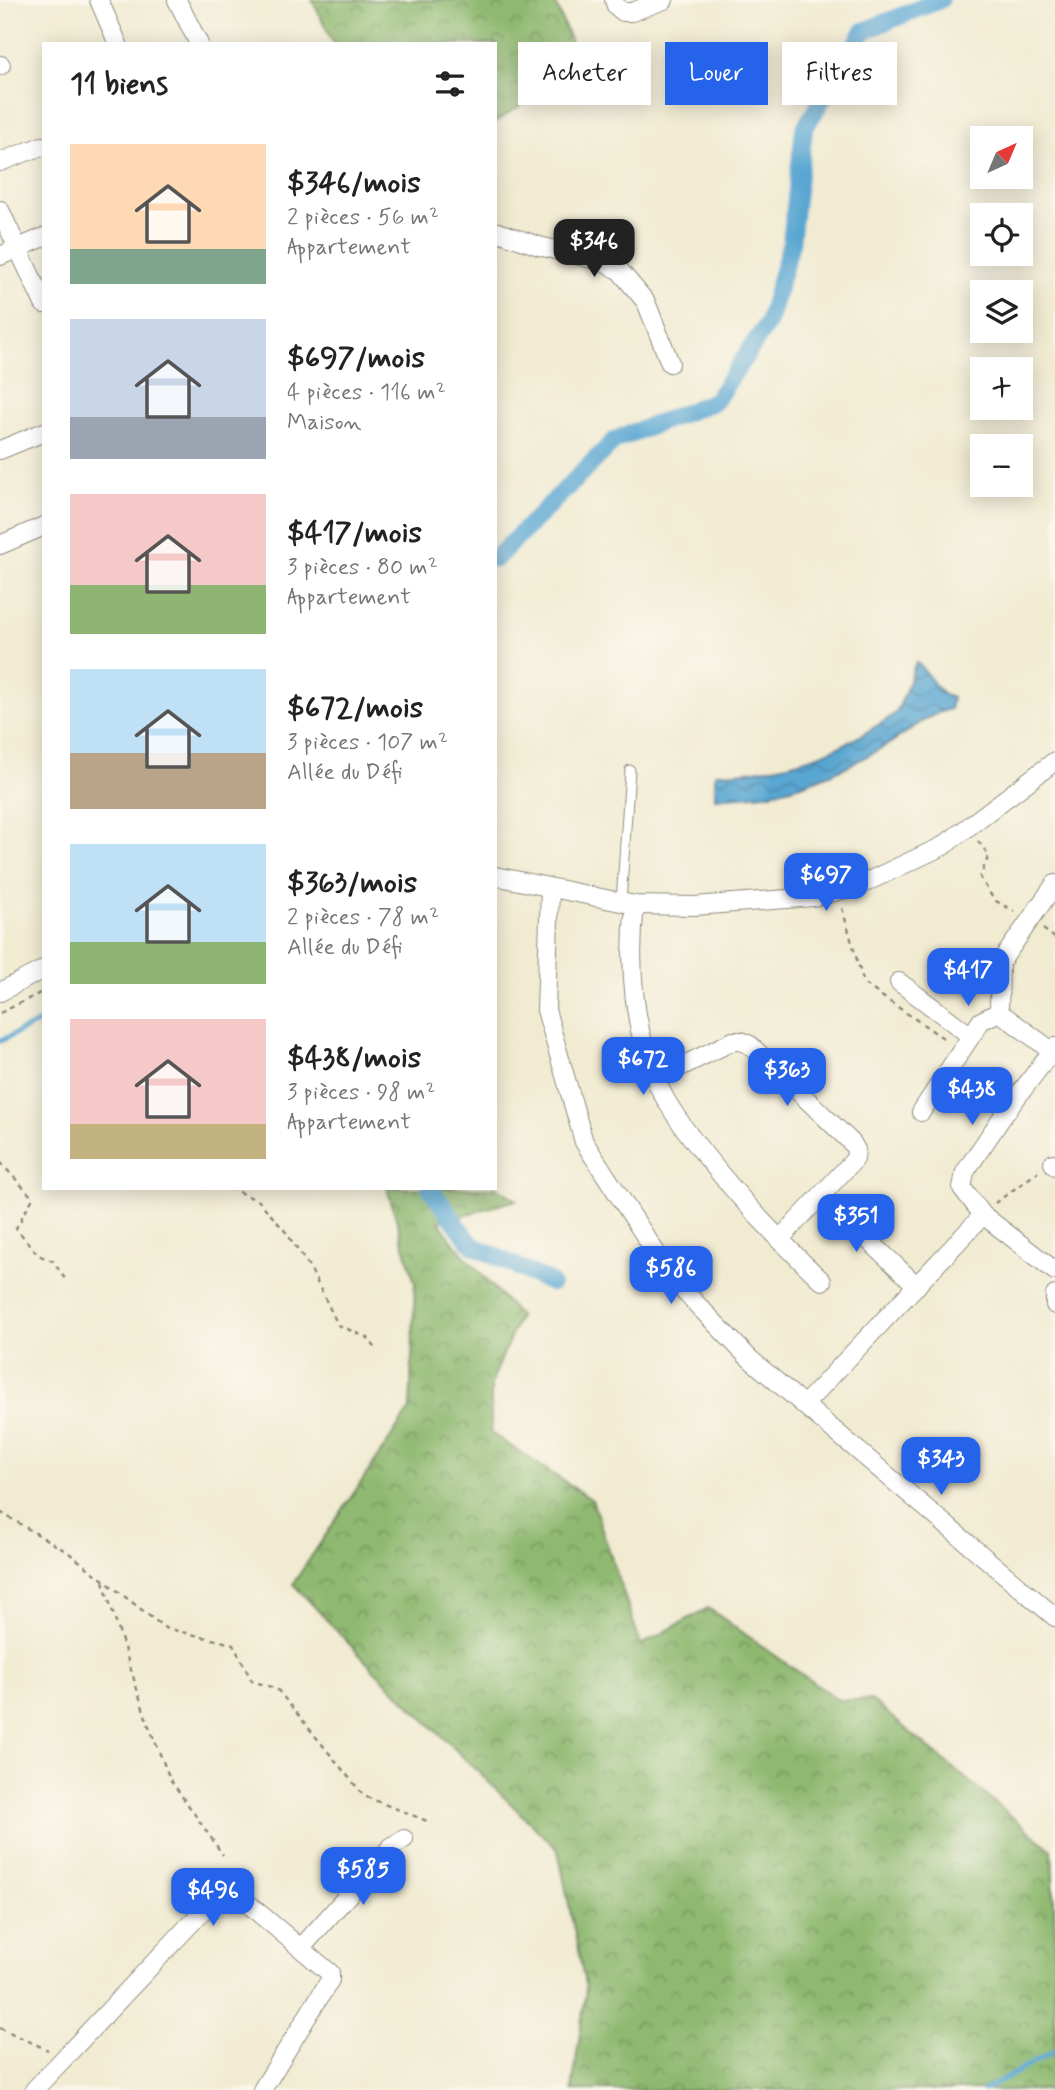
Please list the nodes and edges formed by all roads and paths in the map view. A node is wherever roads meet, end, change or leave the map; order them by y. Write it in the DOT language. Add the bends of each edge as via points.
graph roads {
  1 [pos="99,0"];
  2 [pos="177,0"];
  3 [pos="614,0"];
  4 [pos="664,0"];
  5 [pos="117,42"];
  6 [pos="198,42"];
  7 [pos="42,146"];
  8 [pos="0,162"];
  9 [pos="0,210"];
  10 [pos="497,232"];
  11 [pos="42,238"];
  12 [pos="19,248"];
  13 [pos="0,256"];
  14 [pos="42,300"];
  15 [pos="670,363"];
  16 [pos="42,433"];
  17 [pos="0,450"];
  18 [pos="42,527"];
  19 [pos="0,545"];
  20 [pos="1055,761"];
  21 [pos="630,770"];
  22 [pos="968,827"];
  23 [pos="497,876"];
  24 [pos="1055,884"];
  25 [pos="550,888"];
  26 [pos="628,903"];
  27 [pos="1031,919"];
  28 [pos="1055,938"];
  29 [pos="42,970"];
  30 [pos="898,982"];
  31 [pos="0,992"];
  32 [pos="42,992"];
  33 [pos="999,1012"];
  34 [pos="0,1013"];
  35 [pos="971,1036"];
  36 [pos="1053,1049"];
  37 [pos="656,1079"];
  38 [pos="921,1112"];
  39 [pos="0,1162"];
  40 [pos="1054,1165"];
  41 [pos="234,1190"];
  42 [pos="822,1196"];
  43 [pos="983,1215"];
  44 [pos="779,1240"];
  45 [pos="1055,1270"];
  46 [pos="65,1279"];
  47 [pos="822,1281"];
  48 [pos="917,1286"];
  49 [pos="1055,1295"];
  50 [pos="1055,1305"];
  51 [pos="377,1350"];
  52 [pos="804,1405"];
  53 [pos="0,1512"];
  54 [pos="103,1581"];
  55 [pos="1055,1617"];
  56 [pos="432,1823"];
  57 [pos="404,1839"];
  58 [pos="223,1855"];
  59 [pos="301,1948"];
  60 [pos="0,2028"];
  61 [pos="64,2057"];
  62 [pos="34,2090"];
  63 [pos="262,2090"];
  1 -- 5 [label="street"];
  2 -- 6 [label="street"];
  3 -- 4 [label="street" via="623,12"];
  7 -- 8 [label="street"];
  9 -- 12 [label="street"];
  10 -- 15 [label="street" via="605,262 620,271 646,302"];
  11 -- 12 [label="street"];
  12 -- 13 [label="street"];
  12 -- 14 [label="street"];
  16 -- 17 [label="street"];
  18 -- 19 [label="street"];
  20 -- 22 [label="street"];
  21 -- 26 [label="lane"];
  22 -- 26 [label="street" via="943,846 858,886 813,897 694,906"];
  22 -- 27 [label="path" via="989,855 980,877 994,900"];
  23 -- 25 [label="street"];
  24 -- 27 [label="street"];
  25 -- 26 [label="street"];
  25 -- 52 [label="street" via="546,1010 584,1142 675,1282 749,1358"];
  26 -- 37 [label="street" via="631,967 643,1044"];
  27 -- 28 [label="path"];
  27 -- 33 [label="street" via="1000,963"];
  29 -- 31 [label="street"];
  30 -- 35 [label="street"];
  32 -- 34 [label="path"];
  33 -- 35 [label="street" via="981,1021"];
  33 -- 36 [label="street"];
  35 -- 38 [label="street"];
  36 -- 43 [label="street" via="965,1172 962,1188"];
  37 -- 42 [label="street" via="733,1041 750,1045 856,1150 856,1159"];
  37 -- 44 [label="street" via="680,1123"];
  39 -- 46 [label="path" via="33,1198 16,1228 38,1255 54,1261"];
  40 -- 43 [label="path" via="1000,1198"];
  41 -- 51 [label="path" via="259,1201 285,1231 310,1268 338,1325 368,1338"];
  42 -- 44 [label="street"];
  42 -- 48 [label="street"];
  43 -- 45 [label="street"];
  43 -- 48 [label="street"];
  44 -- 47 [label="street"];
  48 -- 52 [label="street"];
  49 -- 50 [label="street"];
  52 -- 55 [label="street"];
  53 -- 54 [label="path" via="69,1553"];
  54 -- 56 [label="path" via="165,1628 233,1644 252,1681 277,1689 364,1796"];
  54 -- 58 [label="path" via="170,1779"];
  57 -- 59 [label="street" via="391,1847"];
  59 -- 61 [label="street" via="247,1903 230,1897 212,1901"];
  59 -- 63 [label="street" via="330,1973 330,1980"];
  60 -- 61 [label="path"];
  61 -- 62 [label="street"];
}
